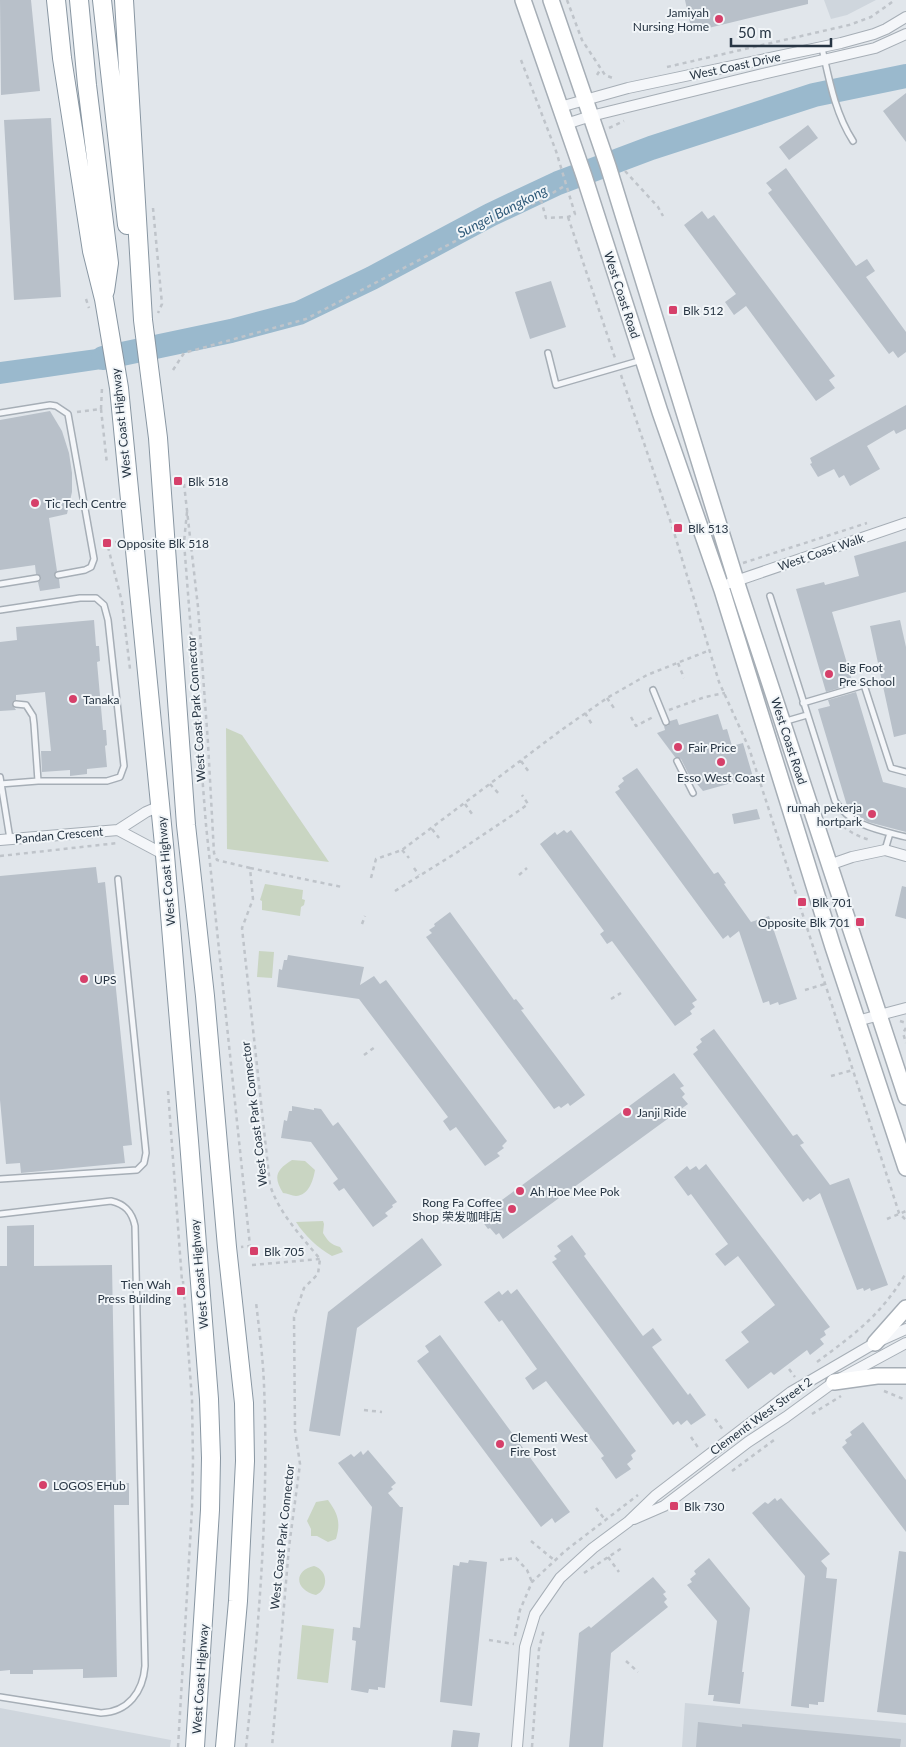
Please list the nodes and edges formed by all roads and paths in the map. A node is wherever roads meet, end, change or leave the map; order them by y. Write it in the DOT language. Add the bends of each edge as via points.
graph roads {
  1 [pos="56,0"];
  2 [pos="80,0"];
  3 [pos="102,0"];
  4 [pos="124,0"];
  5 [pos="523,0"];
  6 [pos="551,0"];
  7 [pos="567,0"];
  8 [pos="895,0"];
  9 [pos="906,17"];
  10 [pos="906,34"];
  11 [pos="854,38"];
  12 [pos="822,48"];
  13 [pos="858,51"];
  14 [pos="521,60"];
  15 [pos="826,64"];
  16 [pos="659,68"];
  17 [pos="600,70"];
  18 [pos="597,75"];
  19 [pos="623,77"];
  20 [pos="586,100"];
  21 [pos="560,107"];
  22 [pos="591,116"];
  23 [pos="566,124"];
  24 [pos="853,141"];
  25 [pos="624,170"];
  26 [pos="566,185"];
  27 [pos="541,200"];
  28 [pos="663,216"];
  29 [pos="568,217"];
  30 [pos="104,299"];
  31 [pos="143,314"];
  32 [pos="548,353"];
  33 [pos="642,360"];
  34 [pos="618,367"];
  35 [pos="173,370"];
  36 [pos="0,413"];
  37 [pos="68,414"];
  38 [pos="107,464"];
  39 [pos="184,484"];
  40 [pos="708,493"];
  41 [pos="691,499"];
  42 [pos="188,506"];
  43 [pos="868,522"];
  44 [pos="906,523"];
  45 [pos="107,543"];
  46 [pos="58,574"];
  47 [pos="733,574"];
  48 [pos="37,578"];
  49 [pos="0,584"];
  50 [pos="722,590"];
  51 [pos="770,596"];
  52 [pos="0,610"];
  53 [pos="710,650"];
  54 [pos="678,663"];
  55 [pos="130,669"];
  56 [pos="684,678"];
  57 [pos="653,690"];
  58 [pos="725,694"];
  59 [pos="607,698"];
  60 [pos="803,702"];
  61 [pos="16,704"];
  62 [pos="616,711"];
  63 [pos="663,712"];
  64 [pos="586,713"];
  65 [pos="807,715"];
  66 [pos="631,717"];
  67 [pos="666,722"];
  68 [pos="783,722"];
  69 [pos="593,726"];
  70 [pos="520,761"];
  71 [pos="677,761"];
  72 [pos="799,770"];
  73 [pos="529,772"];
  74 [pos="906,772"];
  75 [pos="0,777"];
  76 [pos="781,778"];
  77 [pos="38,782"];
  78 [pos="0,784"];
  79 [pos="490,784"];
  80 [pos="693,793"];
  81 [pos="499,794"];
  82 [pos="522,795"];
  83 [pos="465,804"];
  84 [pos="160,806"];
  85 [pos="472,814"];
  86 [pos="432,829"];
  87 [pos="118,830"];
  88 [pos="890,833"];
  89 [pos="906,837"];
  90 [pos="439,838"];
  91 [pos="5,839"];
  92 [pos="118,843"];
  93 [pos="402,850"];
  94 [pos="885,850"];
  95 [pos="165,855"];
  96 [pos="0,856"];
  97 [pos="906,856"];
  98 [pos="409,858"];
  99 [pos="829,865"];
  100 [pos="250,868"];
  101 [pos="414,868"];
  102 [pos="527,868"];
  103 [pos="519,874"];
  104 [pos="419,875"];
  105 [pos="371,878"];
  106 [pos="118,879"];
  107 [pos="342,887"];
  108 [pos="395,891"];
  109 [pos="365,916"];
  110 [pos="362,924"];
  111 [pos="826,984"];
  112 [pos="805,990"];
  113 [pos="621,992"];
  114 [pos="611,999"];
  115 [pos="906,1008"];
  116 [pos="879,1016"];
  117 [pos="858,1021"];
  118 [pos="906,1028"];
  119 [pos="906,1043"];
  120 [pos="375,1047"];
  121 [pos="364,1055"];
  122 [pos="853,1070"];
  123 [pos="831,1076"];
  124 [pos="906,1097"];
  125 [pos="217,1136"];
  126 [pos="189,1141"];
  127 [pos="906,1168"];
  128 [pos="0,1179"];
  129 [pos="906,1212"];
  130 [pos="899,1213"];
  131 [pos="0,1214"];
  132 [pos="887,1219"];
  133 [pos="906,1220"];
  134 [pos="250,1246"];
  135 [pos="320,1259"];
  136 [pos="252,1265"];
  137 [pos="256,1302"];
  138 [pos="906,1308"];
  139 [pos="185,1316"];
  140 [pos="906,1329"];
  141 [pos="875,1343"];
  142 [pos="906,1343"];
  143 [pos="906,1376"];
  144 [pos="834,1382"];
  145 [pos="878,1390"];
  146 [pos="848,1391"];
  147 [pos="906,1400"];
  148 [pos="364,1410"];
  149 [pos="382,1412"];
  150 [pos="715,1419"];
  151 [pos="804,1419"];
  152 [pos="724,1431"];
  153 [pos="780,1436"];
  154 [pos="691,1437"];
  155 [pos="699,1449"];
  156 [pos="728,1473"];
  157 [pos="596,1508"];
  158 [pos="628,1522"];
  159 [pos="614,1532"];
  160 [pos="531,1541"];
  161 [pos="622,1548"];
  162 [pos="608,1557"];
  163 [pos="500,1560"];
  164 [pos="554,1560"];
  165 [pos="619,1572"];
  166 [pos="582,1574"];
  167 [pos="532,1582"];
  168 [pos="545,1625"];
  169 [pos="489,1640"];
  170 [pos="514,1644"];
  171 [pos="626,1661"];
  172 [pos="638,1672"];
  173 [pos="0,1697"];
  174 [pos="178,1747"];
  175 [pos="195,1747"];
  176 [pos="225,1747"];
  177 [pos="246,1747"];
  178 [pos="272,1747"];
  179 [pos="517,1747"];
  180 [pos="532,1747"];
  1 -- 30 [label="highway, West Coast Highway" via="92,251"];
  2 -- 30 [label="highway" via="86,85 109,263"];
  3 -- 31 [label="highway" via="134,287"];
  4 -- 31 [label="highway, West Coast Highway"];
  5 -- 21 [label="main road, West Coast Road"];
  6 -- 20 [label="main road, West Coast Road"];
  7 -- 17 [label="path" via="582,40"];
  8 -- 16 [label="path" via="871,17 849,25"];
  9 -- 11 [label="street, West Coast Drive" via="878,32"];
  10 -- 13 [label="street, West Coast Drive" via="875,48"];
  11 -- 12 [label="street, West Coast Drive"];
  11 -- 13 [label="lane"];
  12 -- 15 [label="lane"];
  12 -- 20 [label="street, West Coast Drive" via="628,88"];
  13 -- 15 [label="street, West Coast Drive"];
  14 -- 26 [label="path"];
  15 -- 22 [label="street, West Coast Drive" via="750,77"];
  15 -- 24 [label="lane" via="834,99"];
  17 -- 18 [label="path"];
  17 -- 19 [label="path" via="609,78"];
  20 -- 21 [label="street, West Coast Drive"];
  20 -- 22 [label="main road, West Coast Road"];
  21 -- 23 [label="main road, West Coast Road"];
  22 -- 23 [label="street, West Coast Drive"];
  22 -- 40 [label="main road, West Coast Road"];
  23 -- 33 [label="main road, West Coast Road"];
  25 -- 28 [label="path"];
  26 -- 27 [label="path"];
  26 -- 29 [label="path" via="576,214"];
  27 -- 29 [label="path" via="546,218"];
  27 -- 35 [label="path" via="306,319 184,353"];
  29 -- 34 [label="path"];
  30 -- 84 [label="highway, West Coast Highway" via="119,388"];
  31 -- 125 [label="highway, West Coast Highway" via="158,438 186,825"];
  32 -- 34 [label="lane" via="556,386"];
  33 -- 34 [label="lane"];
  33 -- 41 [label="main road, West Coast Road"];
  34 -- 53 [label="path"];
  36 -- 37 [label="lane" via="50,405"];
  37 -- 38 [label="path" via="100,409"];
  37 -- 46 [label="lane" via="94,559 91,567 85,570"];
  39 -- 42 [label="path, West Coast Park Connector"];
  40 -- 41 [label="main road"];
  40 -- 47 [label="main road, West Coast Road"];
  41 -- 50 [label="main road, West Coast Road"];
  42 -- 100 [label="path, West Coast Park Connector" via="201,646 214,853 217,860"];
  42 -- 134 [label="path" via="184,542 206,825"];
  43 -- 47 [label="path"];
  44 -- 47 [label="street, West Coast Walk"];
  45 -- 55 [label="path" via="122,602"];
  47 -- 50 [label="street"];
  47 -- 68 [label="main road, West Coast Road"];
  48 -- 49 [label="lane"];
  50 -- 76 [label="main road, West Coast Road"];
  51 -- 60 [label="lane"];
  52 -- 77 [label="lane" via="96,598 104,605 108,620 123,772 120,777 107,781"];
  53 -- 54 [label="path"];
  53 -- 58 [label="path"];
  54 -- 56 [label="path"];
  54 -- 59 [label="path" via="646,675"];
  57 -- 63 [label="lane"];
  58 -- 63 [label="path" via="705,697"];
  58 -- 111 [label="path" via="749,748"];
  59 -- 62 [label="path"];
  59 -- 64 [label="path"];
  60 -- 65 [label="lane"];
  60 -- 74 [label="lane" via="864,685 891,768"];
  61 -- 77 [label="lane" via="26,705 33,716"];
  63 -- 66 [label="path" via="636,726"];
  63 -- 67 [label="lane"];
  64 -- 69 [label="path"];
  64 -- 70 [label="path"];
  65 -- 68 [label="lane"];
  65 -- 88 [label="lane" via="835,801 842,811 867,827"];
  68 -- 72 [label="main road, West Coast Road"];
  70 -- 73 [label="path"];
  70 -- 79 [label="path"];
  71 -- 80 [label="lane"];
  72 -- 76 [label="main road"];
  72 -- 99 [label="main road, West Coast Road"];
  75 -- 78 [label="lane"];
  76 -- 117 [label="main road, West Coast Road"];
  77 -- 78 [label="lane"];
  78 -- 91 [label="lane"];
  79 -- 81 [label="path"];
  79 -- 83 [label="path"];
  82 -- 104 [label="path" via="528,804"];
  83 -- 85 [label="path"];
  83 -- 86 [label="path"];
  84 -- 87 [label="street, Pandan Crescent"];
  84 -- 95 [label="highway, West Coast Highway"];
  86 -- 90 [label="path"];
  86 -- 93 [label="path"];
  87 -- 91 [label="street, Pandan Crescent"];
  87 -- 95 [label="street, Pandan Crescent"];
  88 -- 89 [label="lane"];
  88 -- 94 [label="lane"];
  92 -- 96 [label="path"];
  93 -- 98 [label="path"];
  93 -- 105 [label="path" via="376,858"];
  94 -- 97 [label="street"];
  94 -- 99 [label="street"];
  95 -- 126 [label="highway, West Coast Highway"];
  99 -- 116 [label="main road, West Coast Road"];
  100 -- 107 [label="path"];
  100 -- 135 [label="path, West Coast Park Connector" via="253,899 242,928 270,1185 289,1222"];
  101 -- 104 [label="path"];
  102 -- 103 [label="path"];
  104 -- 108 [label="path"];
  106 -- 128 [label="lane" via="146,1153 144,1162 137,1170"];
  109 -- 110 [label="path"];
  111 -- 112 [label="path"];
  111 -- 122 [label="path"];
  113 -- 114 [label="path"];
  115 -- 116 [label="street"];
  116 -- 117 [label="street"];
  116 -- 124 [label="main road, West Coast Road"];
  117 -- 127 [label="main road, West Coast Road"];
  118 -- 119 [label="path" via="903,1033"];
  120 -- 121 [label="path"];
  122 -- 123 [label="path"];
  122 -- 130 [label="path"];
  125 -- 126 [label="highway" via="202,1147"];
  125 -- 176 [label="highway, West Coast Highway" via="244,1403 245,1461 238,1601"];
  126 -- 175 [label="highway, West Coast Highway" via="211,1458"];
  129 -- 130 [label="path"];
  130 -- 132 [label="path"];
  130 -- 133 [label="path"];
  131 -- 173 [label="lane" via="111,1201 119,1203 133,1217 144,1666 142,1684 134,1698 125,1707 108,1713"];
  135 -- 136 [label="path"];
  135 -- 178 [label="path, West Coast Park Connector" via="318,1274 304,1288 294,1317 295,1430 300,1464 289,1547"];
  137 -- 177 [label="path" via="264,1383 264,1516 255,1664"];
  138 -- 141 [label="main road"];
  139 -- 174 [label="path" via="193,1460"];
  140 -- 141 [label="street, Clementi West Street 2"];
  141 -- 158 [label="street, Clementi West Street 2" via="773,1405 655,1496"];
  142 -- 144 [label="street, Clementi West Street 2"];
  143 -- 144 [label="main road"];
  144 -- 158 [label="street, Clementi West Street 2" via="664,1506"];
  145 -- 147 [label="path"];
  146 -- 151 [label="path"];
  148 -- 149 [label="path"];
  150 -- 152 [label="path"];
  153 -- 156 [label="path"];
  154 -- 155 [label="path"];
  157 -- 159 [label="path"];
  158 -- 159 [label="street, Clementi West Street 2"];
  159 -- 179 [label="street, Clementi West Street 2" via="560,1578 534,1614 524,1648"];
  160 -- 164 [label="path"];
  161 -- 162 [label="path"];
  162 -- 165 [label="path"];
  162 -- 166 [label="path"];
  163 -- 167 [label="path" via="516,1558"];
  168 -- 180 [label="path" via="539,1649"];
  169 -- 170 [label="path"];
  171 -- 172 [label="path"];
}
